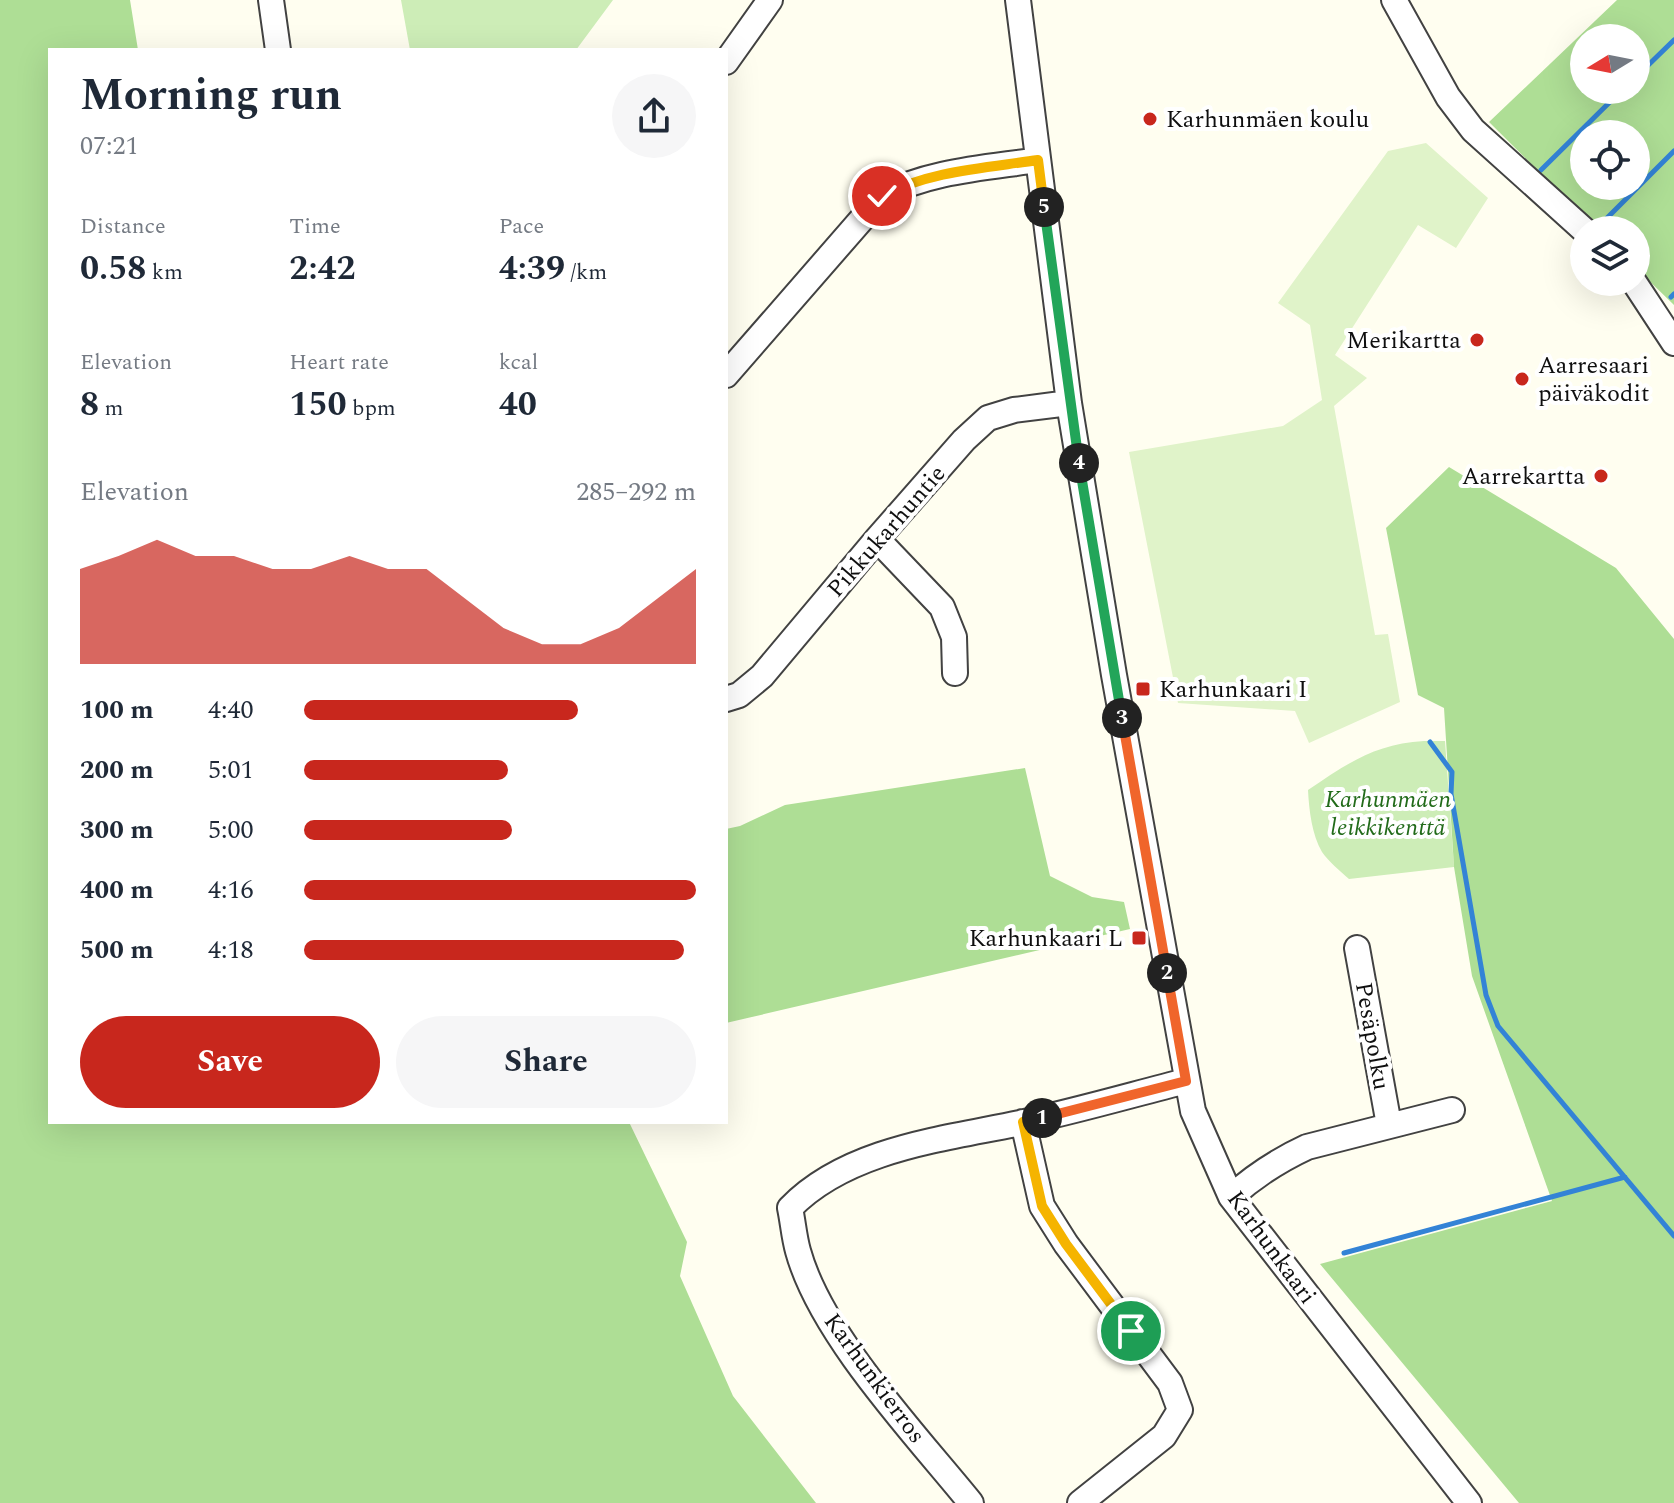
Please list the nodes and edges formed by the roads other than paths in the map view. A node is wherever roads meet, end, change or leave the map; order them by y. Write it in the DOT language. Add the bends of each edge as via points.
graph roads {
  1 [pos="271,0"];
  2 [pos="770,0"];
  3 [pos="1018,0"];
  4 [pos="1394,0"];
  5 [pos="278,48"];
  6 [pos="728,59"];
  7 [pos="1038,160"];
  8 [pos="1570,217"];
  9 [pos="1643,296"];
  10 [pos="1674,343"];
  11 [pos="728,373"];
  12 [pos="1069,403"];
  13 [pos="877,539"];
  14 [pos="955,673"];
  15 [pos="728,698"];
  16 [pos="1357,948"];
  17 [pos="1186,1081"];
  18 [pos="1452,1110"];
  19 [pos="1023,1122"];
  20 [pos="1389,1125"];
  21 [pos="1231,1197"];
  22 [pos="1467,1502"];
  23 [pos="971,1503"];
  24 [pos="1080,1503"];
  1 -- 5 [label="street"];
  2 -- 6 [label="street"];
  3 -- 7 [label="street, Karhunkaari"];
  4 -- 8 [label="street" via="1448,97 1473,130"];
  7 -- 11 [label="street" via="928,177 882,196"];
  7 -- 12 [label="street, Karhunkaari"];
  9 -- 10 [label="street"];
  12 -- 13 [label="street, Pikkukarhuntie" via="988,418"];
  12 -- 17 [label="street, Karhunkaari"];
  13 -- 14 [label="street" via="942,607 954,637"];
  13 -- 15 [label="street, Pikkukarhuntie" via="762,676"];
  16 -- 20 [label="street, Pesäpolku"];
  17 -- 19 [label="street, Karhunkierros"];
  17 -- 21 [label="street, Karhunkaari" via="1204,1140"];
  18 -- 20 [label="street"];
  19 -- 23 [label="street, Karhunkierros" via="913,1144 867,1160 807,1190 790,1208 798,1252 850,1351"];
  19 -- 24 [label="street" via="1042,1206 1170,1383 1180,1410 1164,1436"];
  20 -- 21 [label="street" via="1285,1157"];
  21 -- 22 [label="street, Karhunkaari"];
}
